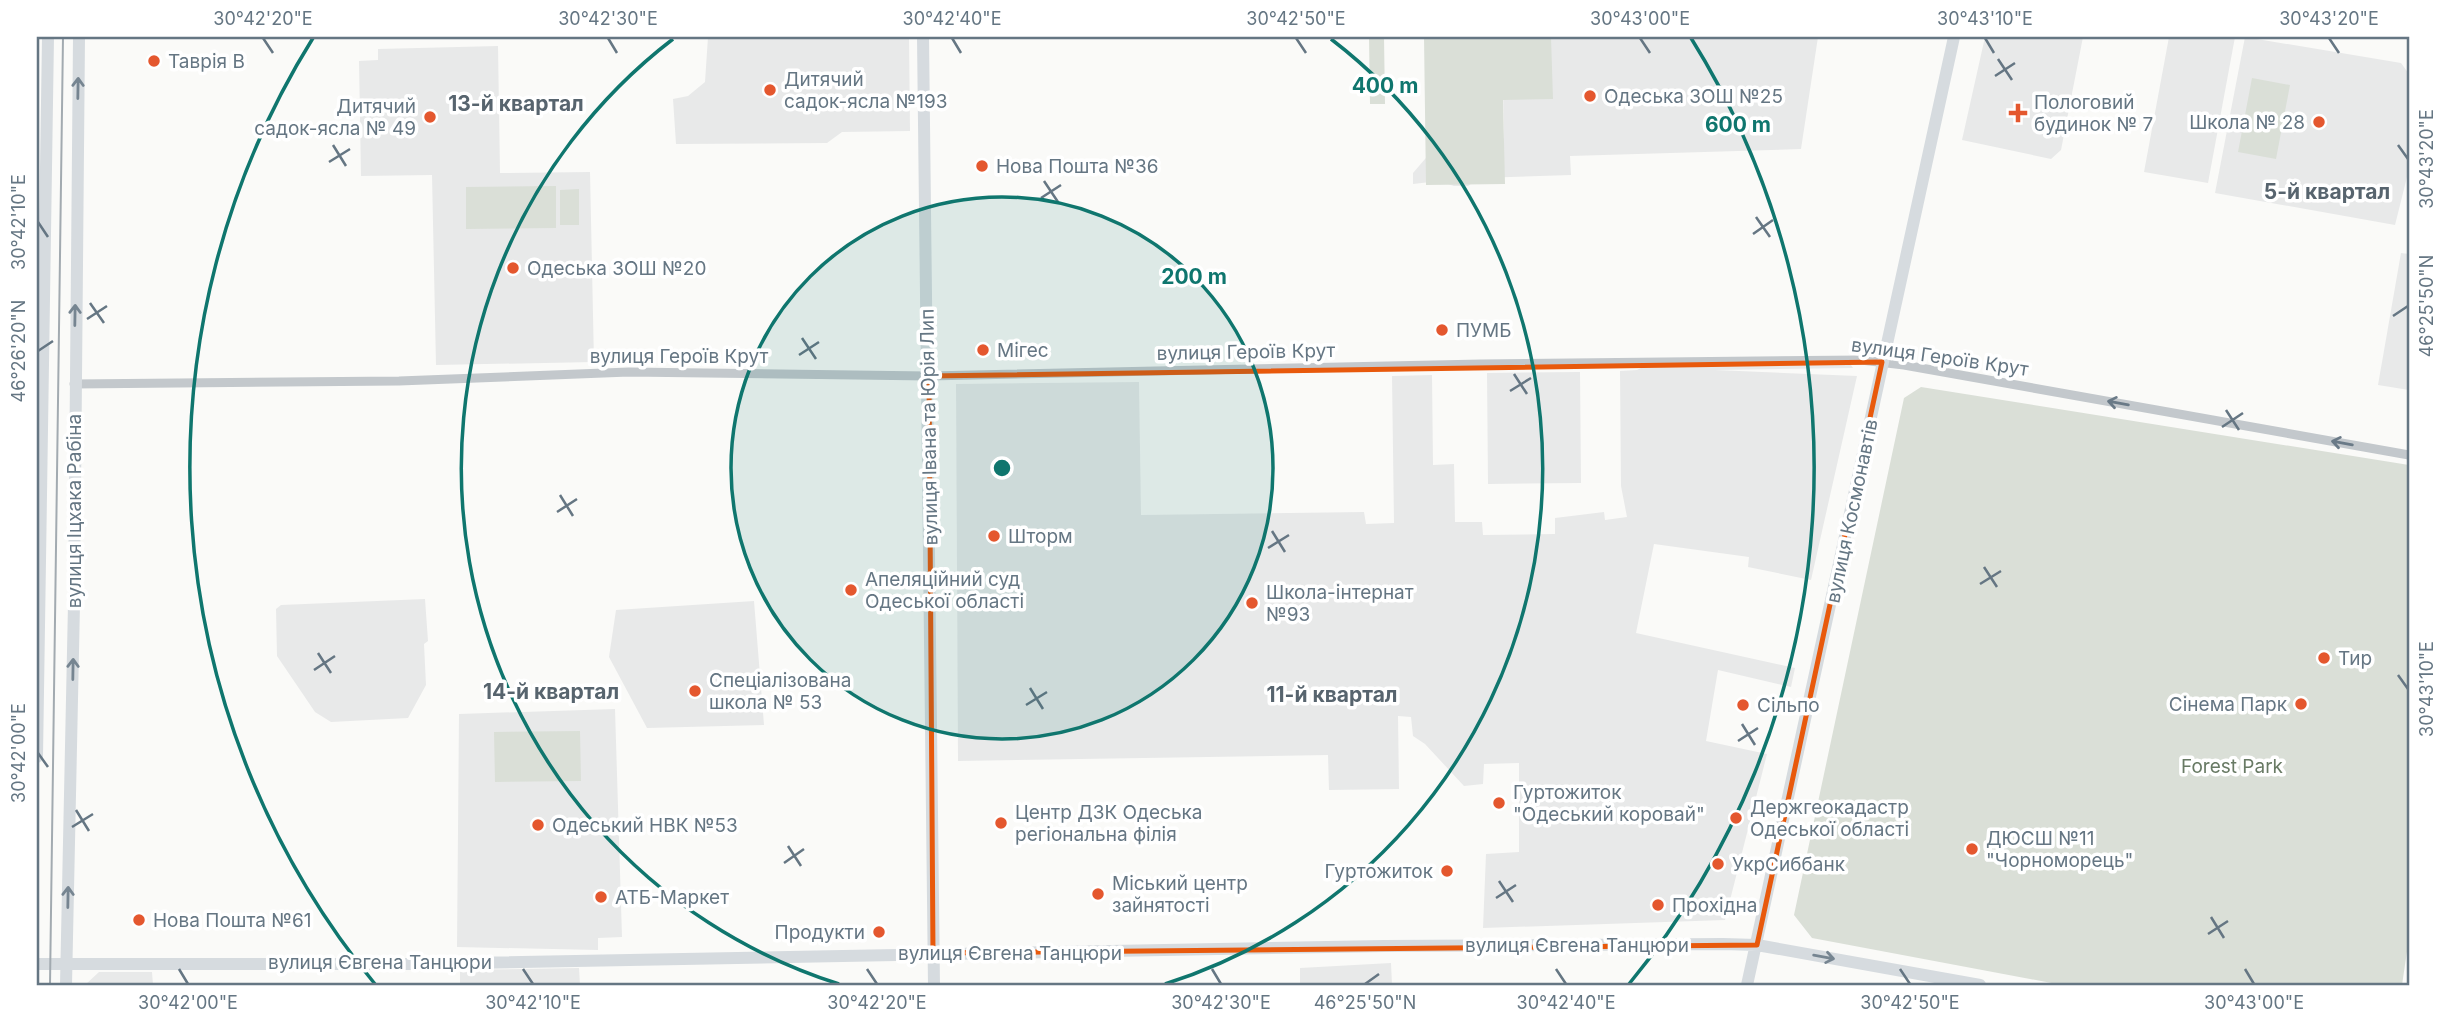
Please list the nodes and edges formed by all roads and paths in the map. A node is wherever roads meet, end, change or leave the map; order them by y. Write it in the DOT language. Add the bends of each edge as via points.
graph roads {
  1 [pos="48,37"];
  2 [pos="79,37"];
  3 [pos="923,37"];
  4 [pos="1954,37"];
  5 [pos="1882,362"];
  6 [pos="929,376"];
  7 [pos="74,384"];
  8 [pos="2409,455"];
  9 [pos="37,757"];
  10 [pos="1757,945"];
  11 [pos="933,953"];
  12 [pos="37,964"];
  13 [pos="66,965"];
  14 [pos="66,985"];
  15 [pos="934,985"];
  16 [pos="1747,985"];
  17 [pos="1980,985"];
  1 -- 9 [label="street, вулиця Іцхака Рабіна"];
  7 -- 2 [label="street, вулиця Іцхака Рабіна, one-way"];
  3 -- 6 [label="street, вулиця Івана та Юрія Лип"];
  4 -- 5 [label="street, вулиця Космонавтів"];
  5 -- 6 [label="street, вулиця Героїв Крут" via="1742,360"];
  8 -- 5 [label="street, вулиця Героїв Крут, one-way"];
  5 -- 10 [label="street, вулиця Космонавтів"];
  6 -- 7 [label="street, вулиця Героїв Крут" via="629,372"];
  6 -- 11 [label="street, вулиця Івана та Юрія Лип"];
  13 -- 7 [label="street, вулиця Іцхака Рабіна, one-way"];
  10 -- 11 [label="street, вулиця Євгена Танцюри"];
  10 -- 16 [label="street, вулиця Космонавтів"];
  10 -- 17 [label="street, вулиця Євгена Танцюри, one-way"];
  11 -- 13 [label="street, вулиця Євгена Танцюри" via="661,961"];
  11 -- 15 [label="street, вулиця Івана та Юрія Лип"];
  12 -- 13 [label="street, вулиця Євгена Танцюри"];
  13 -- 14 [label="street, вулиця Іцхака Рабіна"];
}
